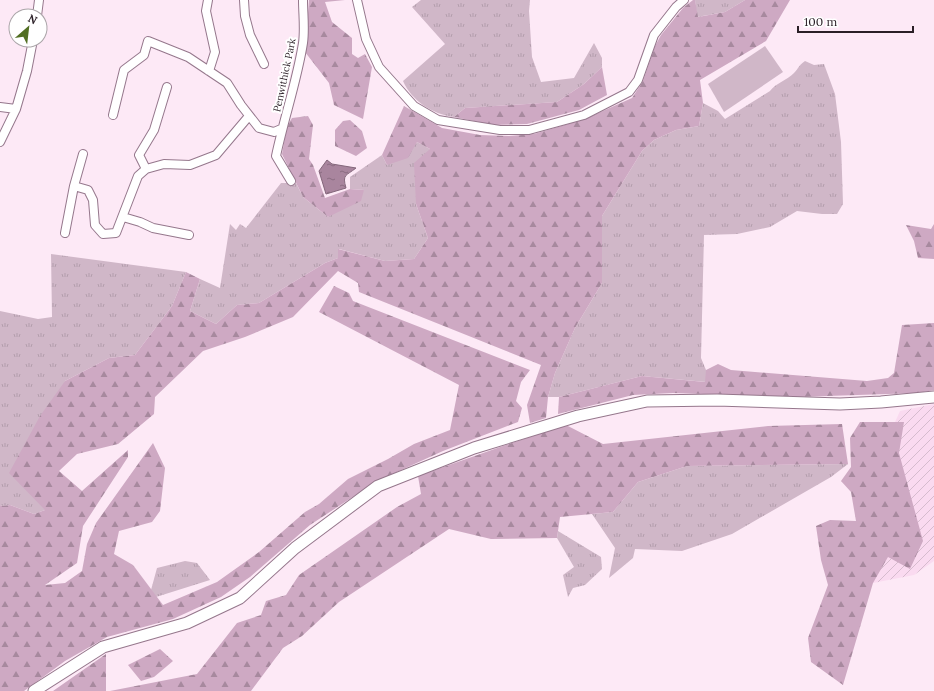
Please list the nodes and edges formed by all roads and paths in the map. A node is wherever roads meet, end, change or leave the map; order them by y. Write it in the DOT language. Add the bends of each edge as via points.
graph roads {
  1 [pos="208,0"];
  2 [pos="244,0"];
  3 [pos="303,0"];
  4 [pos="357,0"];
  5 [pos="684,0"];
  6 [pos="31,48"];
  7 [pos="264,64"];
  8 [pos="210,71"];
  9 [pos="167,86"];
  10 [pos="0,107"];
  11 [pos="16,110"];
  12 [pos="113,115"];
  13 [pos="249,116"];
  14 [pos="282,129"];
  15 [pos="0,142"];
  16 [pos="83,154"];
  17 [pos="146,170"];
  18 [pos="291,181"];
  19 [pos="74,186"];
  20 [pos="122,217"];
  21 [pos="65,233"];
  22 [pos="189,235"];
  23 [pos="934,397"];
  24 [pos="34,691"];
  1 -- 8 [label="street" via="206,11 215,52"];
  2 -- 7 [label="street" via="250,35"];
  3 -- 14 [label="street, Penwithick Park" via="303,42"];
  4 -- 5 [label="street" via="366,39 379,67 414,106 438,120 500,130 529,130 584,115 629,92 638,80 654,35"];
  6 -- 11 [label="street"];
  8 -- 12 [label="street" via="188,57 148,41 144,55 124,70"];
  8 -- 13 [label="street" via="227,82"];
  9 -- 17 [label="street" via="154,130 139,155"];
  10 -- 11 [label="street"];
  11 -- 15 [label="street"];
  13 -- 14 [label="street" via="259,128 274,132"];
  13 -- 17 [label="street" via="216,155 190,165 164,164"];
  14 -- 18 [label="street, Penwithick Park" via="276,156"];
  16 -- 19 [label="street"];
  17 -- 20 [label="street" via="138,176"];
  19 -- 20 [label="street" via="88,190 93,200 95,225 103,234 116,233"];
  19 -- 21 [label="street"];
  20 -- 22 [label="street" via="153,228"];
  23 -- 24 [label="street" via="840,404 717,400 647,401 578,416 474,448 378,486 295,548 240,598 187,623 103,647"];
}
